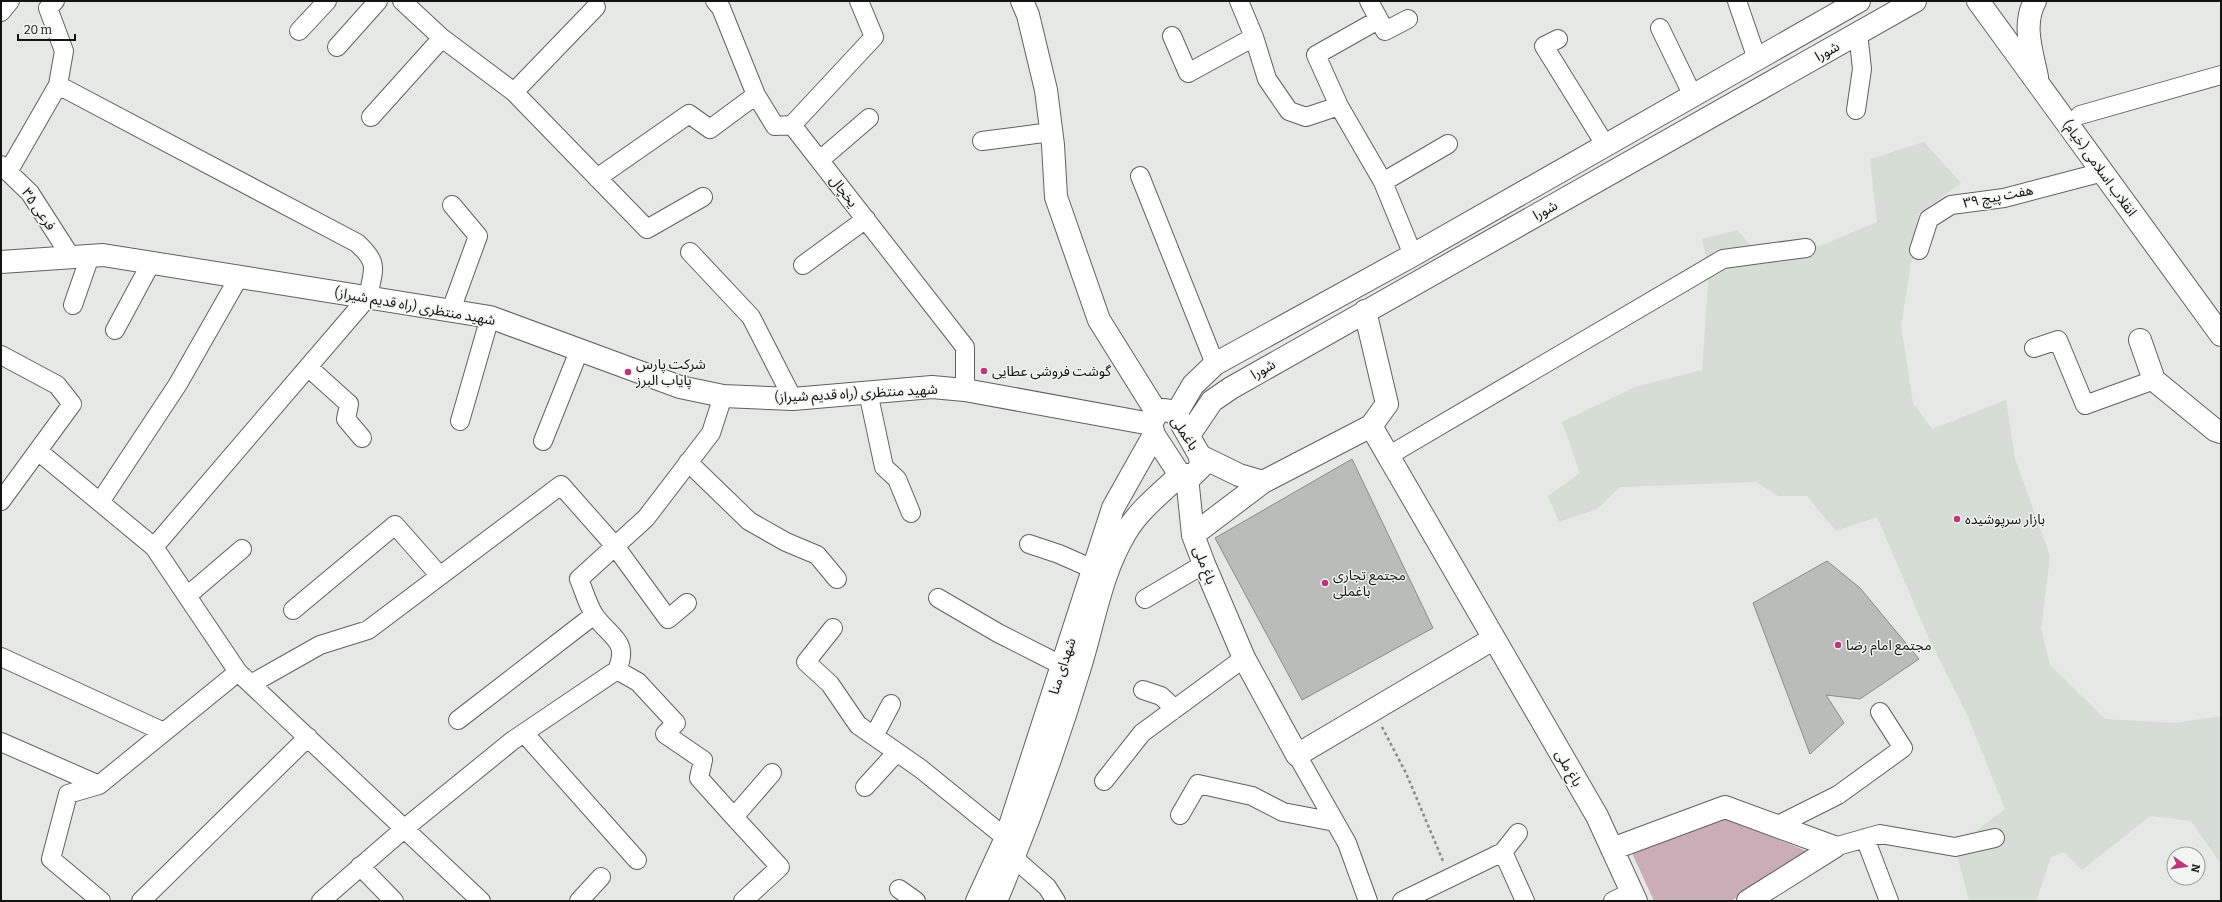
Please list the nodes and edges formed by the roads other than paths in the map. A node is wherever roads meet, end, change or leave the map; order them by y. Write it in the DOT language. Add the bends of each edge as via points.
graph roads {
  1 [pos="10,1"];
  2 [pos="327,1"];
  3 [pos="378,1"];
  4 [pos="402,1"];
  5 [pos="715,1"];
  6 [pos="859,1"];
  7 [pos="1022,1"];
  8 [pos="1239,1"];
  9 [pos="1369,1"];
  10 [pos="1737,1"];
  11 [pos="1860,1"];
  12 [pos="1915,1"];
  13 [pos="1978,1"];
  14 [pos="2034,1"];
  15 [pos="48,3"];
  16 [pos="596,7"];
  17 [pos="1,12"];
  18 [pos="1408,19"];
  19 [pos="1378,20"];
  20 [pos="1660,28"];
  21 [pos="299,31"];
  22 [pos="1858,33"];
  23 [pos="1172,36"];
  24 [pos="442,38"];
  25 [pos="1254,38"];
  26 [pos="1558,39"];
  27 [pos="337,47"];
  28 [pos="1757,60"];
  29 [pos="2221,75"];
  30 [pos="2039,84"];
  31 [pos="58,85"];
  32 [pos="514,92"];
  33 [pos="756,95"];
  34 [pos="1693,96"];
  35 [pos="1339,106"];
  36 [pos="1856,110"];
  37 [pos="2080,115"];
  38 [pos="371,117"];
  39 [pos="869,118"];
  40 [pos="792,125"];
  41 [pos="1052,132"];
  42 [pos="982,141"];
  43 [pos="1448,144"];
  44 [pos="1606,146"];
  45 [pos="820,160"];
  46 [pos="4,169"];
  47 [pos="2103,172"];
  48 [pos="1140,176"];
  49 [pos="597,178"];
  50 [pos="1383,182"];
  51 [pos="703,197"];
  52 [pos="452,205"];
  53 [pos="866,219"];
  54 [pos="1806,248"];
  55 [pos="1920,250"];
  56 [pos="690,252"];
  57 [pos="1413,255"];
  58 [pos="81,256"];
  59 [pos="1,262"];
  60 [pos="151,263"];
  61 [pos="803,265"];
  62 [pos="239,277"];
  63 [pos="368,297"];
  64 [pos="73,305"];
  65 [pos="451,310"];
  66 [pos="1365,311"];
  67 [pos="490,317"];
  68 [pos="115,330"];
  69 [pos="2221,335"];
  70 [pos="2140,340"];
  71 [pos="2034,348"];
  72 [pos="579,351"];
  73 [pos="1,354"];
  74 [pos="1215,364"];
  75 [pos="308,367"];
  76 [pos="2154,380"];
  77 [pos="965,390"];
  78 [pos="868,392"];
  79 [pos="723,396"];
  80 [pos="793,398"];
  81 [pos="460,421"];
  82 [pos="1159,422"];
  83 [pos="1371,426"];
  84 [pos="2221,432"];
  85 [pos="1189,435"];
  86 [pos="362,438"];
  87 [pos="543,441"];
  88 [pos="38,451"];
  89 [pos="1200,456"];
  90 [pos="1388,456"];
  91 [pos="688,462"];
  92 [pos="1184,476"];
  93 [pos="1263,482"];
  94 [pos="1,501"];
  95 [pos="100,502"];
  96 [pos="911,513"];
  97 [pos="1193,535"];
  98 [pos="1029,544"];
  99 [pos="615,546"];
  100 [pos="154,547"];
  101 [pos="242,549"];
  102 [pos="1204,564"];
  103 [pos="1100,572"];
  104 [pos="440,576"];
  105 [pos="837,579"];
  106 [pos="187,596"];
  107 [pos="938,598"];
  108 [pos="1145,599"];
  109 [pos="687,603"];
  110 [pos="293,610"];
  111 [pos="594,615"];
  112 [pos="833,628"];
  113 [pos="1493,639"];
  114 [pos="1,657"];
  115 [pos="1244,658"];
  116 [pos="1063,666"];
  117 [pos="617,670"];
  118 [pos="244,678"];
  119 [pos="1143,690"];
  120 [pos="891,704"];
  121 [pos="1175,709"];
  122 [pos="1880,712"];
  123 [pos="458,720"];
  124 [pos="164,732"];
  125 [pos="524,732"];
  126 [pos="874,736"];
  127 [pos="308,737"];
  128 [pos="1,742"];
  129 [pos="897,752"];
  130 [pos="1298,755"];
  131 [pos="772,773"];
  132 [pos="1104,781"];
  133 [pos="99,785"];
  134 [pos="865,787"];
  135 [pos="1180,815"];
  136 [pos="734,818"];
  137 [pos="1335,822"];
  138 [pos="1776,826"];
  139 [pos="405,828"];
  140 [pos="1518,833"];
  141 [pos="1006,838"];
  142 [pos="1865,838"];
  143 [pos="1995,838"];
  144 [pos="1834,847"];
  145 [pos="1612,849"];
  146 [pos="1503,852"];
  147 [pos="1014,858"];
  148 [pos="637,860"];
  149 [pos="360,866"];
  150 [pos="601,877"];
  151 [pos="899,889"];
  152 [pos="1627,898"];
  153 [pos="1750,900"];
  154 [pos="101,901"];
  155 [pos="141,901"];
  156 [pos="321,901"];
  157 [pos="394,901"];
  158 [pos="481,901"];
  159 [pos="580,901"];
  160 [pos="743,901"];
  161 [pos="916,901"];
  162 [pos="978,901"];
  163 [pos="996,901"];
  164 [pos="1056,901"];
  165 [pos="1368,901"];
  166 [pos="1402,901"];
  167 [pos="1525,901"];
  168 [pos="1889,901"];
  1 -- 17 [label="street"];
  2 -- 21 [label="street"];
  3 -- 27 [label="street"];
  4 -- 24 [label="street"];
  5 -- 33 [label="street" via="721,8"];
  6 -- 40 [label="street" via="874,37"];
  7 -- 41 [label="street" via="1028,15 1046,90"];
  8 -- 25 [label="street"];
  9 -- 19 [label="street"];
  10 -- 28 [label="street"];
  11 -- 28 [label="street, شورا"];
  12 -- 22 [label="street, شورا"];
  13 -- 30 [label="street, انقلاب اسلامی (خیام)"];
  14 -- 30 [label="street" via="2027,29"];
  15 -- 31 [label="street" via="64,51"];
  16 -- 32 [label="street"];
  18 -- 19 [label="street" via="1385,31"];
  19 -- 35 [label="street" via="1316,55"];
  20 -- 34 [label="street"];
  22 -- 36 [label="street" via="1862,70"];
  22 -- 66 [label="street, شورا"];
  23 -- 25 [label="street" via="1188,73"];
  24 -- 32 [label="street"];
  24 -- 38 [label="street"];
  25 -- 35 [label="street" via="1267,79 1289,111 1306,117"];
  26 -- 44 [label="street" via="1544,46"];
  28 -- 34 [label="street, شورا"];
  29 -- 37 [label="street"];
  30 -- 47 [label="street, انقلاب اسلامی (خیام)"];
  31 -- 46 [label="street"];
  31 -- 63 [label="street" via="357,243 371,256 374,265"];
  32 -- 49 [label="street"];
  33 -- 40 [label="street" via="775,126"];
  33 -- 49 [label="street" via="710,129 689,114"];
  34 -- 44 [label="street, شورا"];
  35 -- 50 [label="street"];
  39 -- 45 [label="street"];
  40 -- 45 [label="street, یخچال"];
  41 -- 42 [label="street"];
  41 -- 82 [label="street" via="1056,196 1099,320"];
  43 -- 50 [label="street"];
  44 -- 57 [label="street, شورا"];
  45 -- 53 [label="street, یخچال"];
  46 -- 58 [label="street, فرعی ۳۵" via="30,193"];
  47 -- 55 [label="street, هفت پیچ ۳۹" via="2004,198 1951,205 1929,219"];
  47 -- 69 [label="street, انقلاب اسلامی (خیام)"];
  48 -- 74 [label="street"];
  49 -- 51 [label="street" via="647,229"];
  50 -- 57 [label="street"];
  52 -- 65 [label="street" via="478,236"];
  53 -- 61 [label="street"];
  53 -- 77 [label="street, یخچال" via="964,347"];
  54 -- 90 [label="street" via="1723,259"];
  56 -- 80 [label="street" via="751,318"];
  57 -- 74 [label="street, شورا"];
  58 -- 59 [label="street, شهید منتظری (راه قدیم شیراز)"];
  58 -- 60 [label="street, شهید منتظری (راه قدیم شیراز)" via="103,255"];
  58 -- 64 [label="street"];
  60 -- 62 [label="street, شهید منتظری (راه قدیم شیراز)"];
  60 -- 68 [label="street"];
  62 -- 63 [label="street, شهید منتظری (راه قدیم شیراز)"];
  62 -- 95 [label="street" via="178,384"];
  63 -- 65 [label="street, شهید منتظری (راه قدیم شیراز)"];
  63 -- 75 [label="street"];
  65 -- 67 [label="street, شهید منتظری (راه قدیم شیراز)"];
  66 -- 83 [label="street" via="1386,404"];
  66 -- 85 [label="street, شورا" via="1212,401"];
  67 -- 72 [label="street, شهید منتظری (راه قدیم شیراز)"];
  67 -- 81 [label="street"];
  70 -- 76 [label="street"];
  71 -- 76 [label="street" via="2058,340 2084,405"];
  72 -- 79 [label="street, شهید منتظری (راه قدیم شیراز)" via="680,387"];
  72 -- 87 [label="street"];
  73 -- 88 [label="street" via="57,385 72,404"];
  74 -- 82 [label="street, شورا"];
  75 -- 86 [label="street" via="350,404 346,419"];
  75 -- 100 [label="street"];
  76 -- 84 [label="street" via="2215,430"];
  77 -- 78 [label="street, شهید منتظری (راه قدیم شیراز)" via="932,387"];
  77 -- 82 [label="street, شهید منتظری (راه قدیم شیراز)"];
  78 -- 80 [label="street, شهید منتظری (راه قدیم شیراز)"];
  78 -- 96 [label="street" via="884,467 897,479"];
  79 -- 80 [label="street, شهید منتظری (راه قدیم شیراز)"];
  79 -- 91 [label="street" via="711,433"];
  82 -- 85 [label="street, باغملی"];
  82 -- 92 [label="street, باغملی"];
  82 -- 103 [label="street, شهدای منا" via="1113,508"];
  83 -- 90 [label="street, باغ ملی"];
  83 -- 93 [label="street, باغ ملی"];
  85 -- 89 [label="street, باغملی"];
  88 -- 94 [label="street"];
  88 -- 95 [label="street"];
  89 -- 92 [label="street, باغملی" via="1202,464 1199,471"];
  89 -- 93 [label="street"];
  90 -- 113 [label="street, باغ ملی"];
  91 -- 99 [label="street" via="646,518"];
  91 -- 105 [label="street" via="749,521 786,542 817,555"];
  92 -- 97 [label="street"];
  92 -- 103 [label="street, شهدای منا" via="1151,502 1126,532 1111,560"];
  93 -- 97 [label="street, باغ ملی"];
  95 -- 100 [label="street"];
  97 -- 102 [label="street, باغ ملی"];
  98 -- 103 [label="street"];
  99 -- 104 [label="street" via="561,485"];
  99 -- 109 [label="street" via="668,619"];
  99 -- 111 [label="street" via="579,579"];
  100 -- 106 [label="street"];
  101 -- 106 [label="street"];
  102 -- 108 [label="street"];
  102 -- 115 [label="street, باغ ملی"];
  103 -- 116 [label="street, شهدای منا"];
  103 -- 147 [label="street, شهدای منا" via="1060,732"];
  104 -- 110 [label="street" via="395,525"];
  104 -- 118 [label="street" via="368,630 320,645"];
  106 -- 118 [label="street"];
  107 -- 116 [label="street" via="998,633"];
  111 -- 117 [label="street" via="621,646 623,657"];
  111 -- 123 [label="street"];
  112 -- 126 [label="street" via="806,662 830,684 858,725"];
  113 -- 130 [label="street" via="1373,708"];
  113 -- 145 [label="street, باغ ملی" via="1597,816"];
  114 -- 124 [label="street"];
  115 -- 121 [label="street"];
  115 -- 130 [label="street, باغ ملی"];
  116 -- 141 [label="street, شهدای منا"];
  117 -- 125 [label="street"];
  117 -- 136 [label="street" via="638,682 676,723 665,734 704,760 699,778"];
  118 -- 124 [label="street"];
  118 -- 127 [label="street"];
  119 -- 121 [label="street" via="1161,696"];
  120 -- 126 [label="street"];
  121 -- 132 [label="street" via="1142,733"];
  122 -- 138 [label="street" via="1903,748 1838,795"];
  124 -- 133 [label="street"];
  125 -- 139 [label="street"];
  125 -- 148 [label="street"];
  126 -- 129 [label="street"];
  127 -- 139 [label="street"];
  127 -- 155 [label="street"];
  128 -- 133 [label="street"];
  129 -- 134 [label="street"];
  129 -- 141 [label="street"];
  130 -- 137 [label="street"];
  131 -- 136 [label="street"];
  133 -- 154 [label="street" via="68,794 51,859"];
  135 -- 137 [label="street" via="1198,784 1252,796 1283,812"];
  136 -- 160 [label="street" via="780,867"];
  137 -- 165 [label="street" via="1347,843"];
  138 -- 144 [label="street"];
  138 -- 145 [label="street" via="1725,807"];
  139 -- 149 [label="street"];
  139 -- 158 [label="street"];
  140 -- 146 [label="street"];
  141 -- 162 [label="street, شهدای منا"];
  142 -- 143 [label="street" via="1880,834 1955,847"];
  142 -- 144 [label="street"];
  142 -- 168 [label="street"];
  144 -- 153 [label="street"];
  145 -- 152 [label="street, باغ ملی"];
  146 -- 166 [label="street"];
  146 -- 167 [label="street"];
  147 -- 163 [label="street, شهدای منا"];
  147 -- 164 [label="street" via="1047,887"];
  149 -- 156 [label="street"];
  149 -- 157 [label="street"];
  150 -- 159 [label="street"];
  151 -- 161 [label="street"];
}
